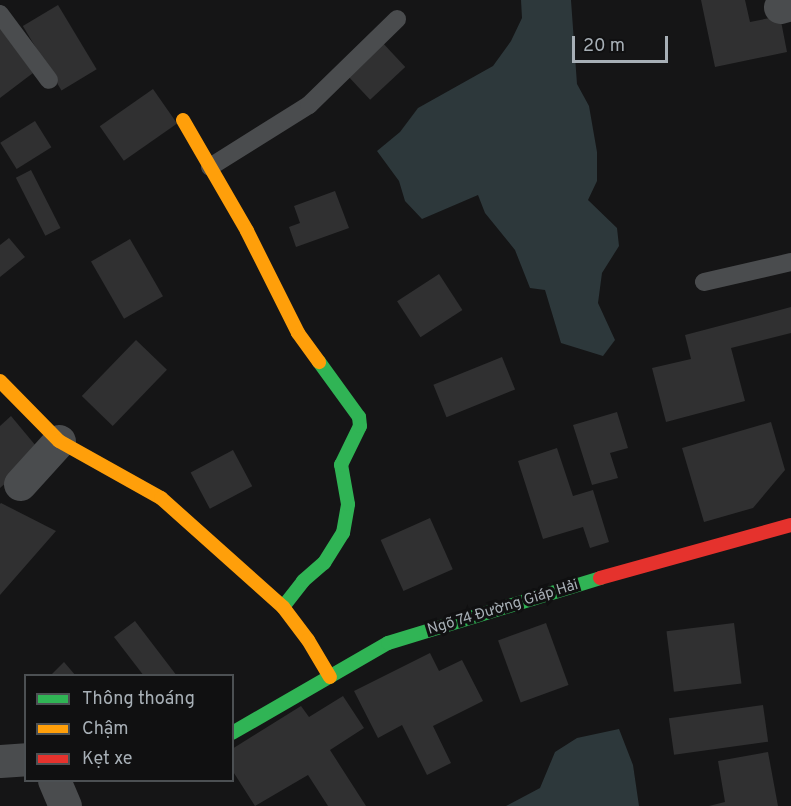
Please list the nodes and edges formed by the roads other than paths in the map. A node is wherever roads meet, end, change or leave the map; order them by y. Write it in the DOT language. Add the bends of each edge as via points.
graph roads {
  1 [pos="0,14"];
  2 [pos="397,19"];
  3 [pos="49,80"];
  4 [pos="183,120"];
  5 [pos="210,167"];
  6 [pos="791,262"];
  7 [pos="704,282"];
  8 [pos="0,381"];
  9 [pos="59,441"];
  10 [pos="20,484"];
  11 [pos="791,525"];
  12 [pos="283,607"];
  13 [pos="330,677"];
  14 [pos="234,732"];
  15 [pos="24,759"];
  16 [pos="0,761"];
  17 [pos="55,782"];
  18 [pos="65,806"];
  1 -- 3 [label="lane"];
  2 -- 5 [label="lane" via="309,105"];
  4 -- 5 [label="street"];
  5 -- 12 [label="street" via="298,333 359,417 360,426 340,465 348,504 343,533 324,563 303,581"];
  6 -- 7 [label="lane"];
  8 -- 9 [label="street"];
  9 -- 10 [label="street"];
  9 -- 12 [label="street" via="161,498"];
  11 -- 13 [label="street, Ngõ 74 Đường Giáp Hải" via="602,577 388,643"];
  12 -- 13 [label="street"];
  13 -- 14 [label="street, Ngõ 74 Đường Giáp Hải"];
  15 -- 16 [label="street"];
  17 -- 18 [label="street"];
}
